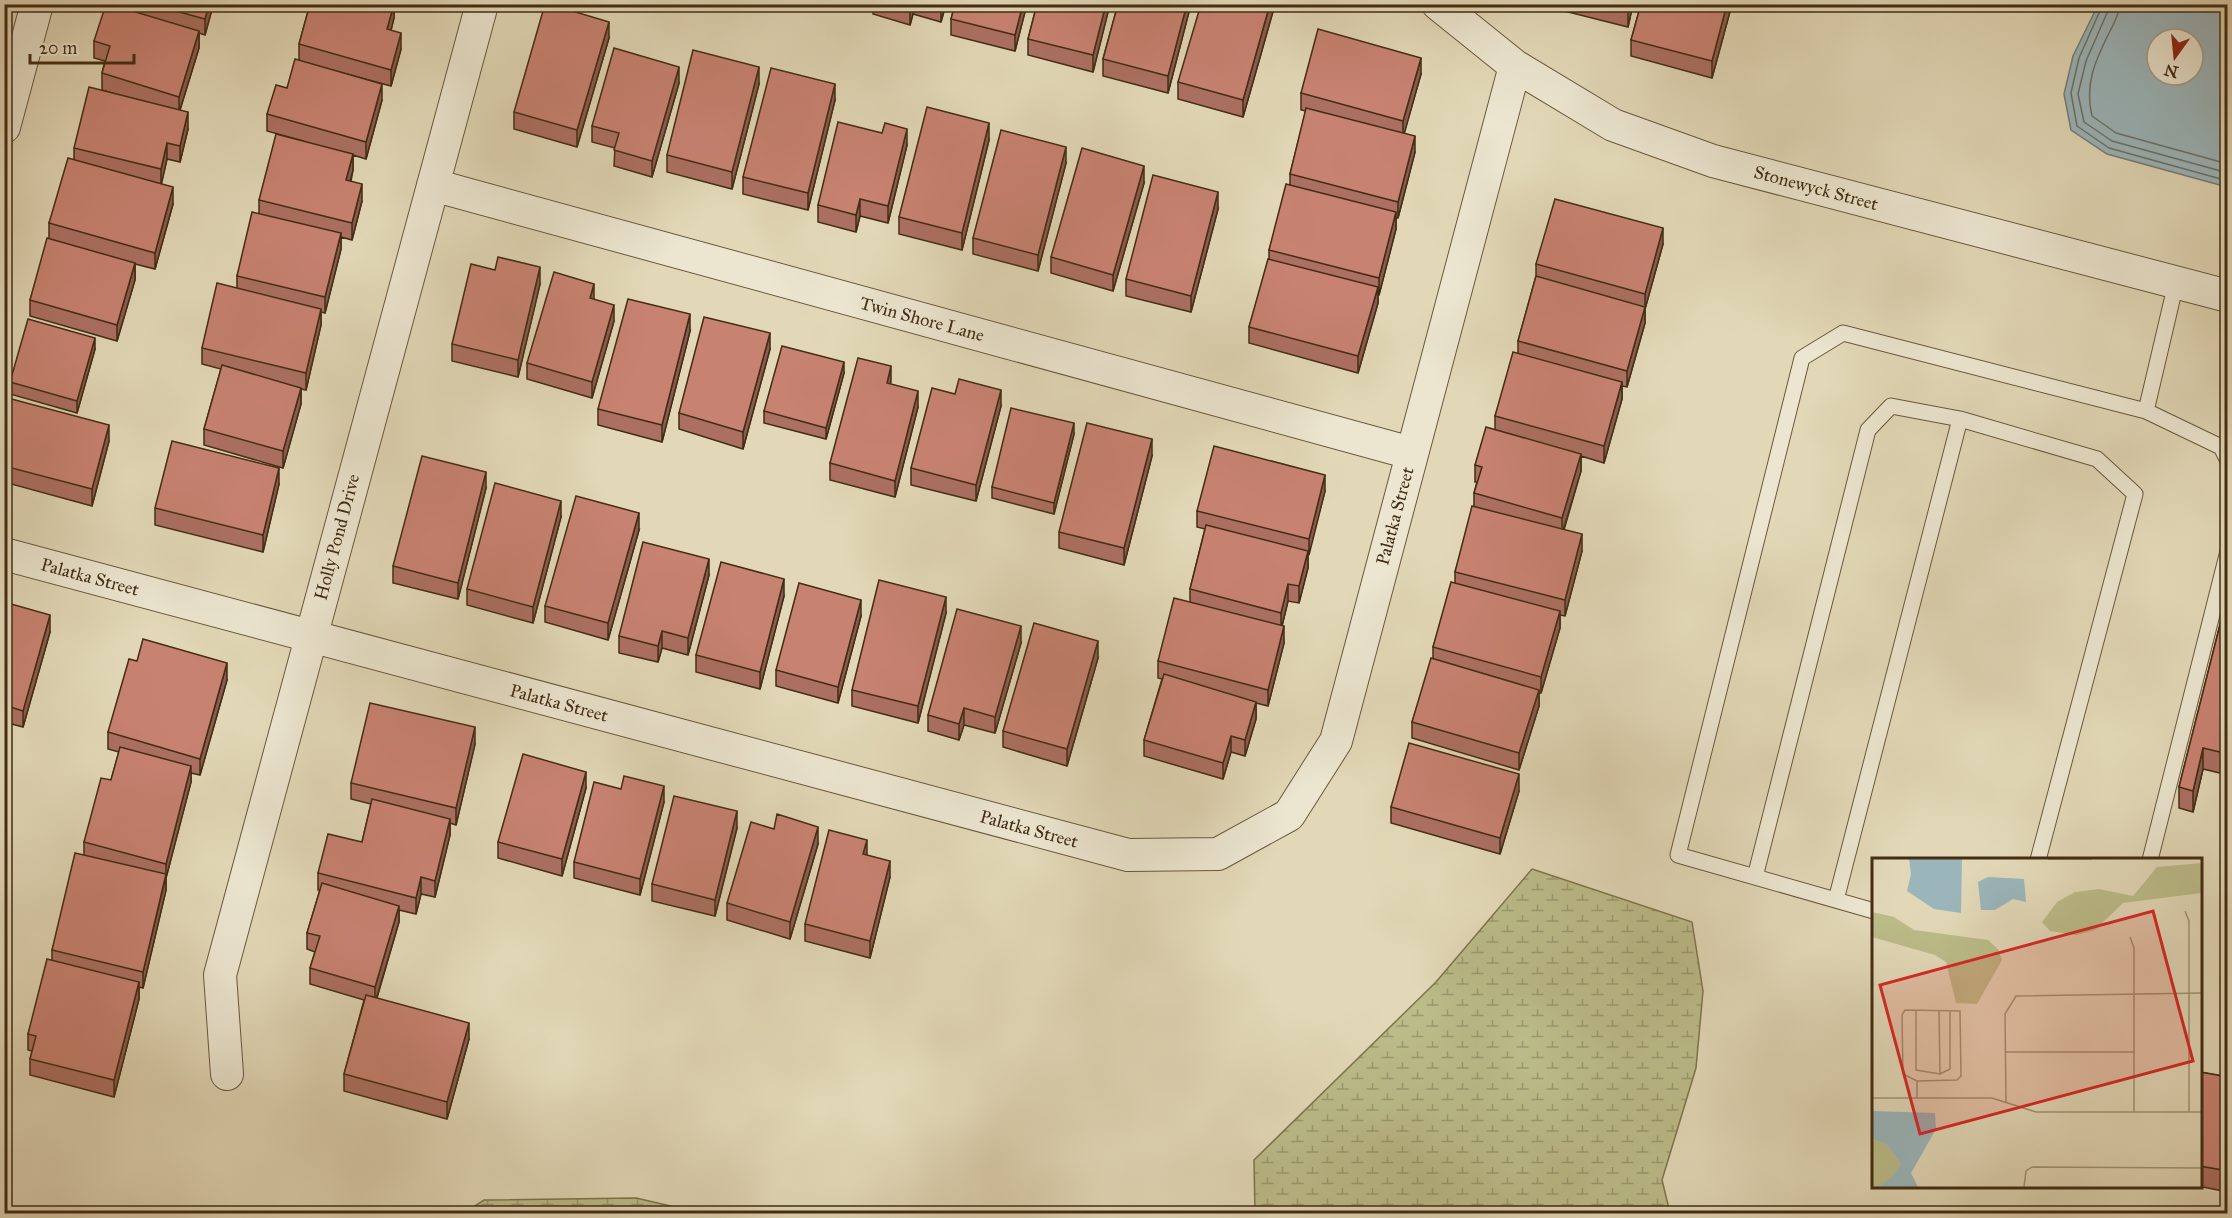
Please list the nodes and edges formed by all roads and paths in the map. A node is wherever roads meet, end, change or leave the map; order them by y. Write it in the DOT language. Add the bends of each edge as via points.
graph roads {
  1 [pos="37,4"];
  2 [pos="482,4"];
  3 [pos="1438,4"];
  4 [pos="1515,66"];
  5 [pos="4,127"];
  6 [pos="433,185"];
  7 [pos="2176,283"];
  8 [pos="2228,296"];
  9 [pos="2146,411"];
  10 [pos="1960,419"];
  11 [pos="1412,453"];
  12 [pos="2228,461"];
  13 [pos="2228,551"];
  14 [pos="4,554"];
  15 [pos="310,636"];
  16 [pos="2039,858"];
  17 [pos="2151,858"];
  18 [pos="1755,877"];
  19 [pos="1836,900"];
  20 [pos="1872,910"];
  21 [pos="227,1074"];
  1 -- 5 [label="street"];
  2 -- 6 [label="street, Holly Pond Drive"];
  3 -- 4 [label="street, Stonewyck Street"];
  4 -- 7 [label="street, Stonewyck Street" via="1613,125 1713,161"];
  4 -- 11 [label="street, Palatka Street"];
  6 -- 11 [label="street, Twin Shore Lane"];
  6 -- 15 [label="street, Holly Pond Drive"];
  7 -- 8 [label="street, Stonewyck Street"];
  7 -- 9 [label="lane"];
  9 -- 12 [label="lane" via="2221,447"];
  9 -- 18 [label="lane" via="1844,333 1802,358 1678,855"];
  10 -- 16 [label="lane" via="2097,459 2135,494"];
  10 -- 18 [label="lane" via="1891,406 1868,430"];
  10 -- 19 [label="lane"];
  11 -- 15 [label="street, Palatka Street" via="1336,741 1289,814 1218,854 1128,855"];
  13 -- 17 [label="lane"];
  14 -- 15 [label="street, Palatka Street"];
  15 -- 21 [label="street, Holly Pond Drive" via="220,975"];
  18 -- 19 [label="lane"];
  19 -- 20 [label="lane"];
}
